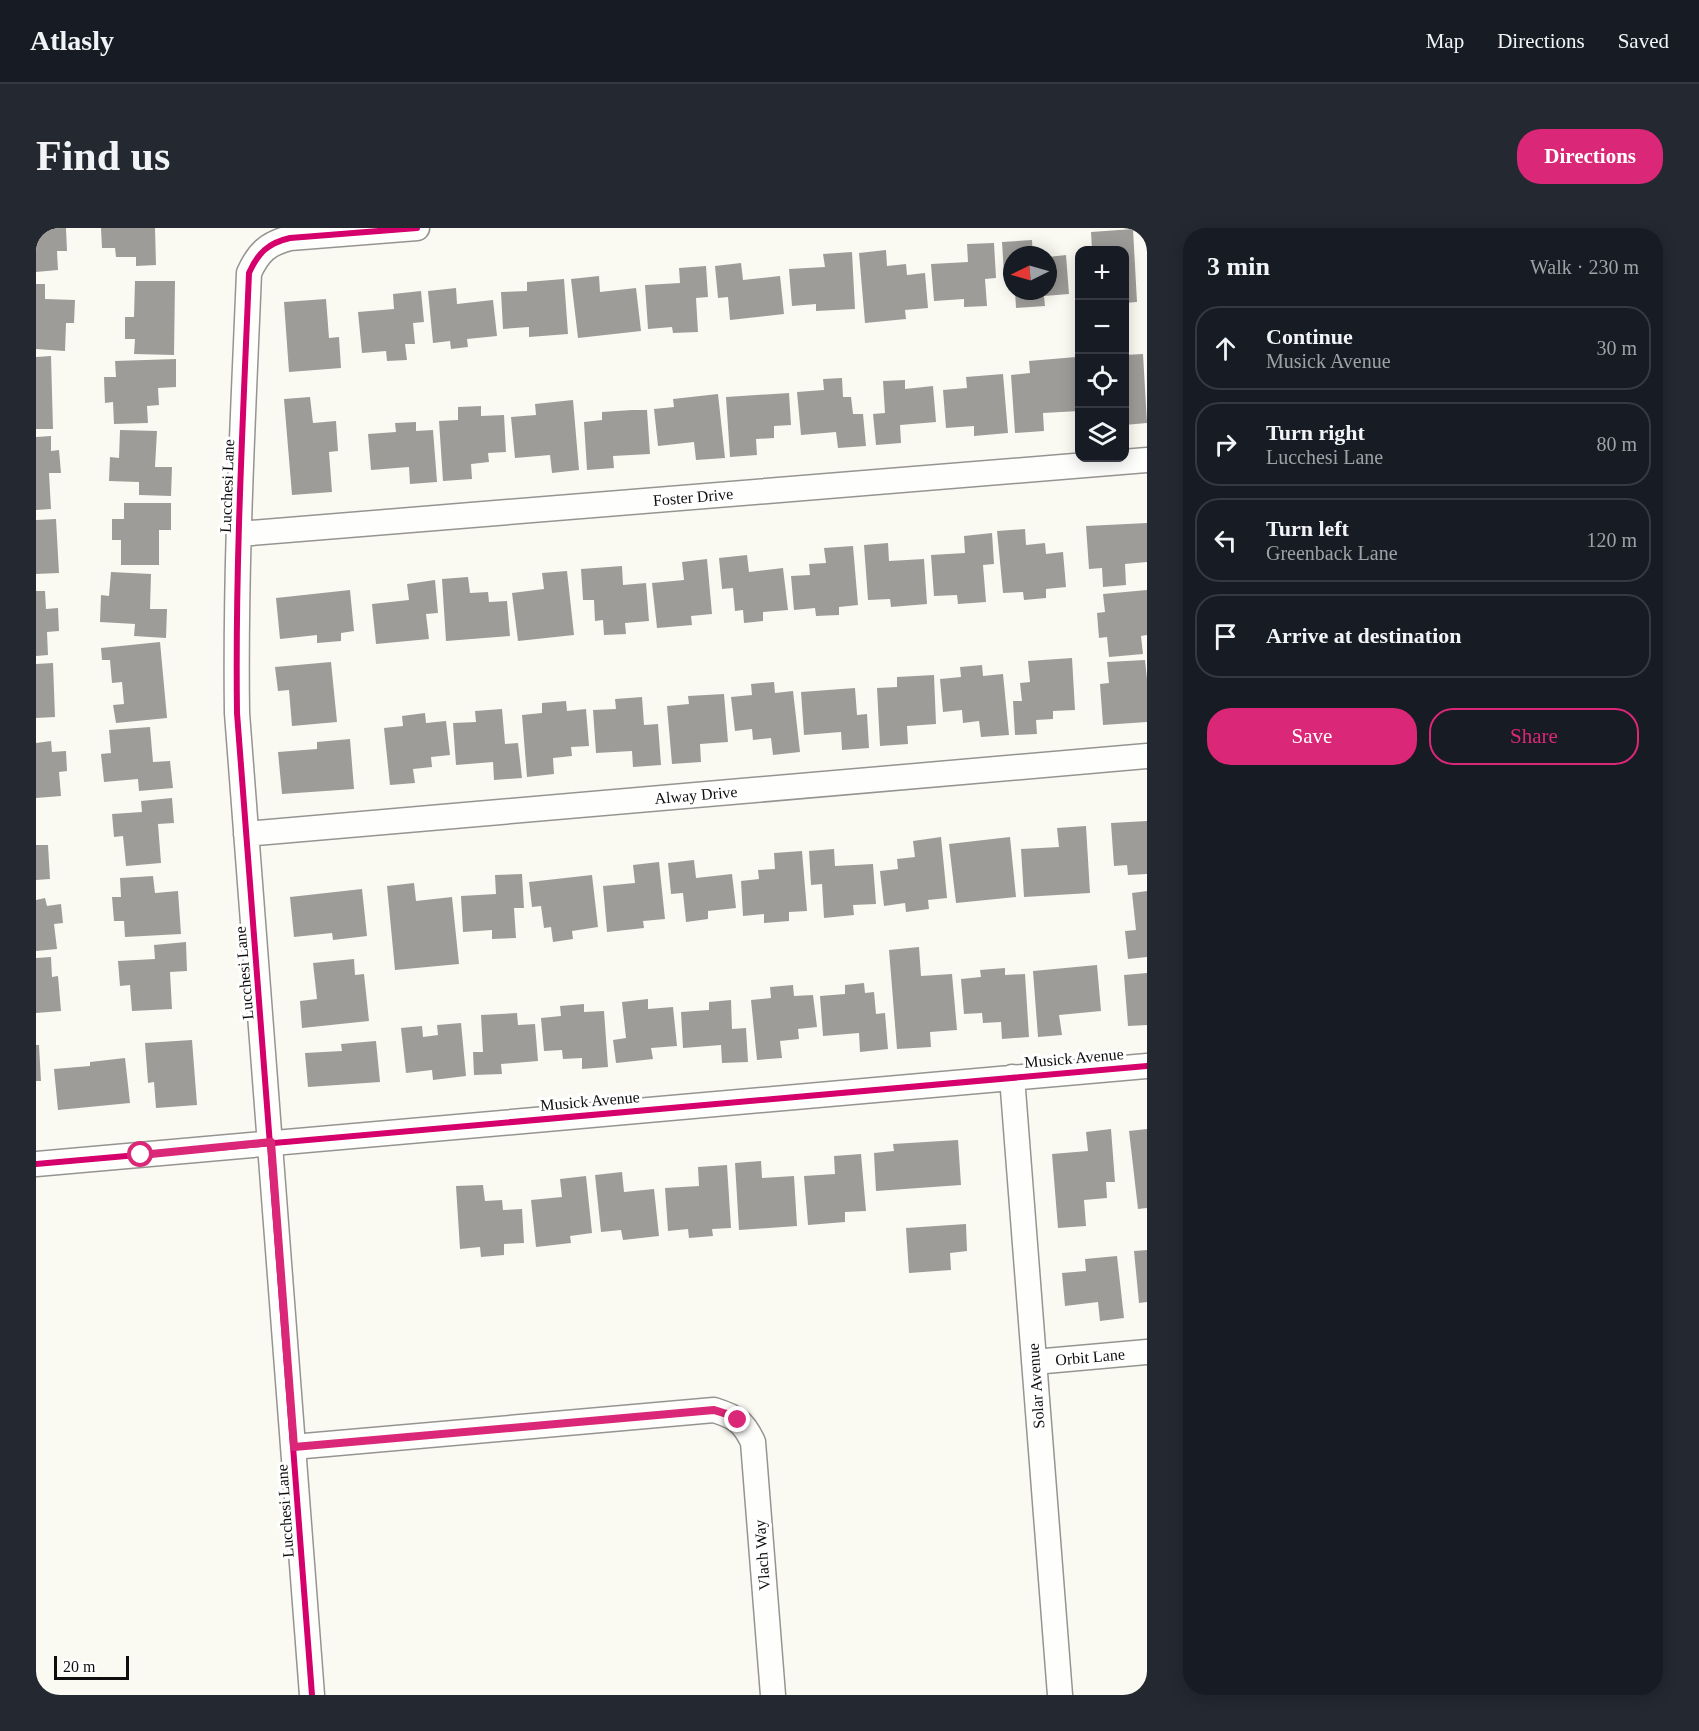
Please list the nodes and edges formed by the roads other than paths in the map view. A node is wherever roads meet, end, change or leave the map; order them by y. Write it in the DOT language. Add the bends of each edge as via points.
graph roads {
  1 [pos="417,228"];
  2 [pos="1147,460"];
  3 [pos="239,534"];
  4 [pos="1147,756"];
  5 [pos="246,834"];
  6 [pos="1147,1066"];
  7 [pos="1012,1077"];
  8 [pos="271,1142"];
  9 [pos="36,1164"];
  10 [pos="1147,1352"];
  11 [pos="1034,1362"];
  12 [pos="294,1447"];
  13 [pos="312,1695"];
  14 [pos="773,1695"];
  15 [pos="1060,1695"];
  1 -- 3 [label="street, Lucchesi Lane" via="290,238 276,241 256,257 249,273"];
  2 -- 3 [label="street, Foster Drive"];
  3 -- 5 [label="street, Lucchesi Lane" via="237,713"];
  4 -- 5 [label="street, Alway Drive"];
  5 -- 8 [label="street, Lucchesi Lane"];
  6 -- 7 [label="street, Musick Avenue"];
  7 -- 8 [label="street, Musick Avenue"];
  7 -- 11 [label="street, Solar Avenue"];
  8 -- 9 [label="street, Musick Avenue"];
  8 -- 12 [label="street, Lucchesi Lane"];
  10 -- 11 [label="street, Orbit Lane"];
  11 -- 15 [label="street, Solar Avenue"];
  12 -- 13 [label="street, Lucchesi Lane"];
  12 -- 14 [label="street, Vlach Way" via="714,1410 730,1415 746,1429 753,1442"];
}
